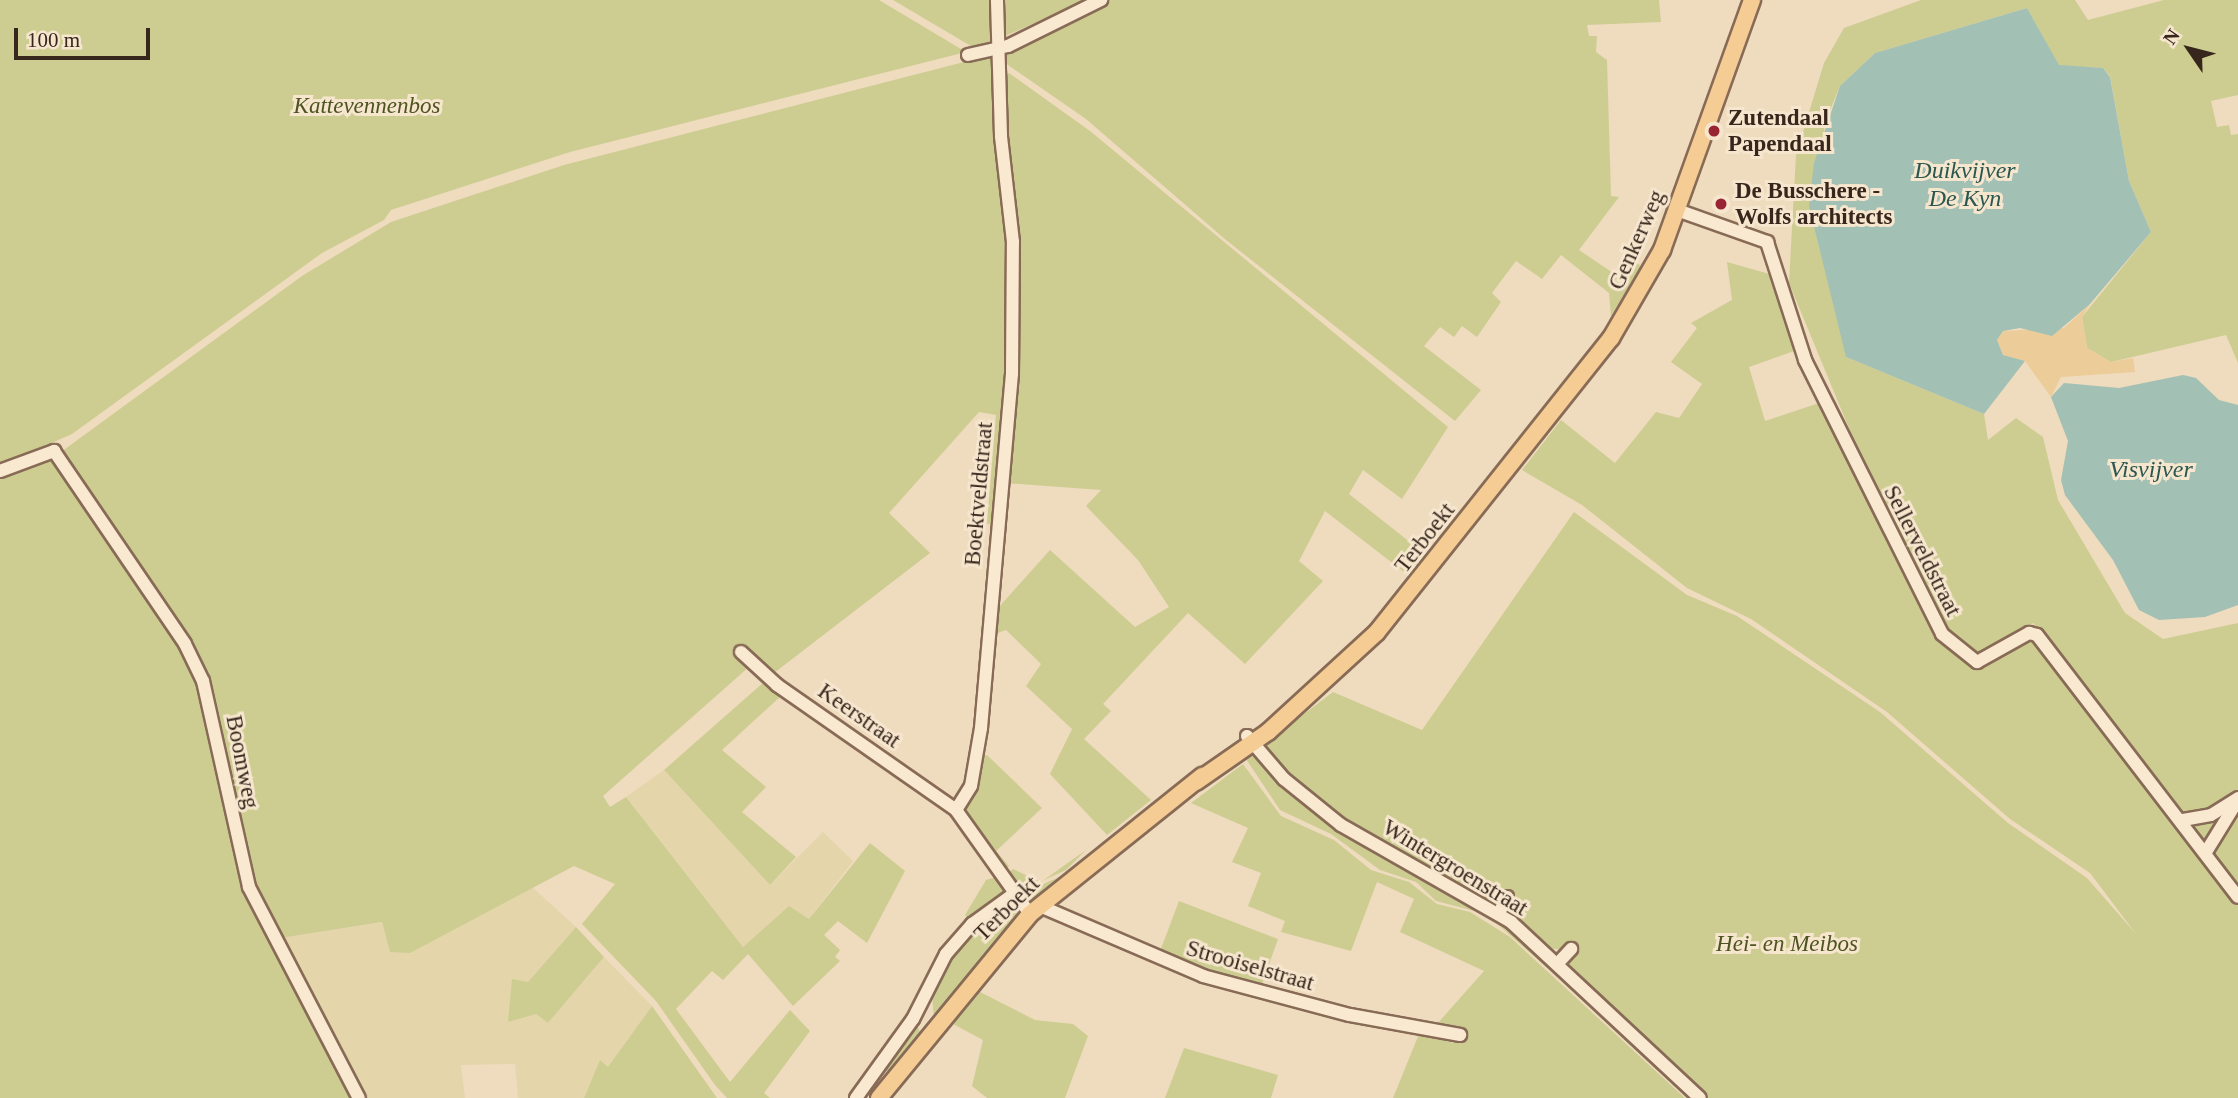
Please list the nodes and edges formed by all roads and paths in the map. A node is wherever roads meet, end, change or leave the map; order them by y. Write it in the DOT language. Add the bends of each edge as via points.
graph roads {
  1 [pos="998,0"];
  2 [pos="1101,0"];
  3 [pos="1752,0"];
  4 [pos="998,47"];
  5 [pos="968,55"];
  6 [pos="1682,212"];
  7 [pos="1508,469"];
  8 [pos="0,471"];
  9 [pos="741,652"];
  10 [pos="1250,740"];
  11 [pos="2238,799"];
  12 [pos="956,810"];
  13 [pos="2183,820"];
  14 [pos="2206,852"];
  15 [pos="1012,895"];
  16 [pos="1507,897"];
  17 [pos="2238,897"];
  18 [pos="1035,910"];
  19 [pos="1499,913"];
  20 [pos="1571,949"];
  21 [pos="1559,962"];
  22 [pos="1460,1035"];
  23 [pos="359,1098"];
  24 [pos="856,1098"];
  25 [pos="878,1098"];
  26 [pos="1700,1098"];
  1 -- 4 [label="street, Boektveldstraat"];
  2 -- 4 [label="street"];
  3 -- 6 [label="main road, Genkerweg"];
  4 -- 5 [label="street"];
  4 -- 12 [label="street, Boektveldstraat" via="1013,242 1012,374 981,728 971,786"];
  6 -- 7 [label="main road, Genkerweg" via="1638,299"];
  6 -- 13 [label="street, Sellerveldstraat" via="1767,242 1805,360 1942,634 1977,662 2033,632"];
  7 -- 10 [label="main road, Terboekt" via="1377,632"];
  8 -- 23 [label="street, Boomweg" via="54,451 203,681 249,887"];
  9 -- 12 [label="street, Keerstraat" via="777,685"];
  10 -- 18 [label="main road, Terboekt"];
  10 -- 19 [label="street, Wintergroenstraat" via="1292,787 1341,825"];
  11 -- 13 [label="street" via="2211,815"];
  11 -- 14 [label="street"];
  12 -- 15 [label="street"];
  13 -- 14 [label="street, Sellerveldstraat"];
  14 -- 17 [label="street, Sellerveldstraat"];
  15 -- 18 [label="street"];
  15 -- 24 [label="street, Terboekt" via="972,924 946,954 913,1019"];
  16 -- 19 [label="street"];
  18 -- 22 [label="street, Strooiselstraat" via="1203,976"];
  18 -- 25 [label="main road, Terboekt"];
  19 -- 21 [label="street, Wintergroenstraat"];
  20 -- 21 [label="street"];
  21 -- 26 [label="street, Wintergroenstraat"];
}
